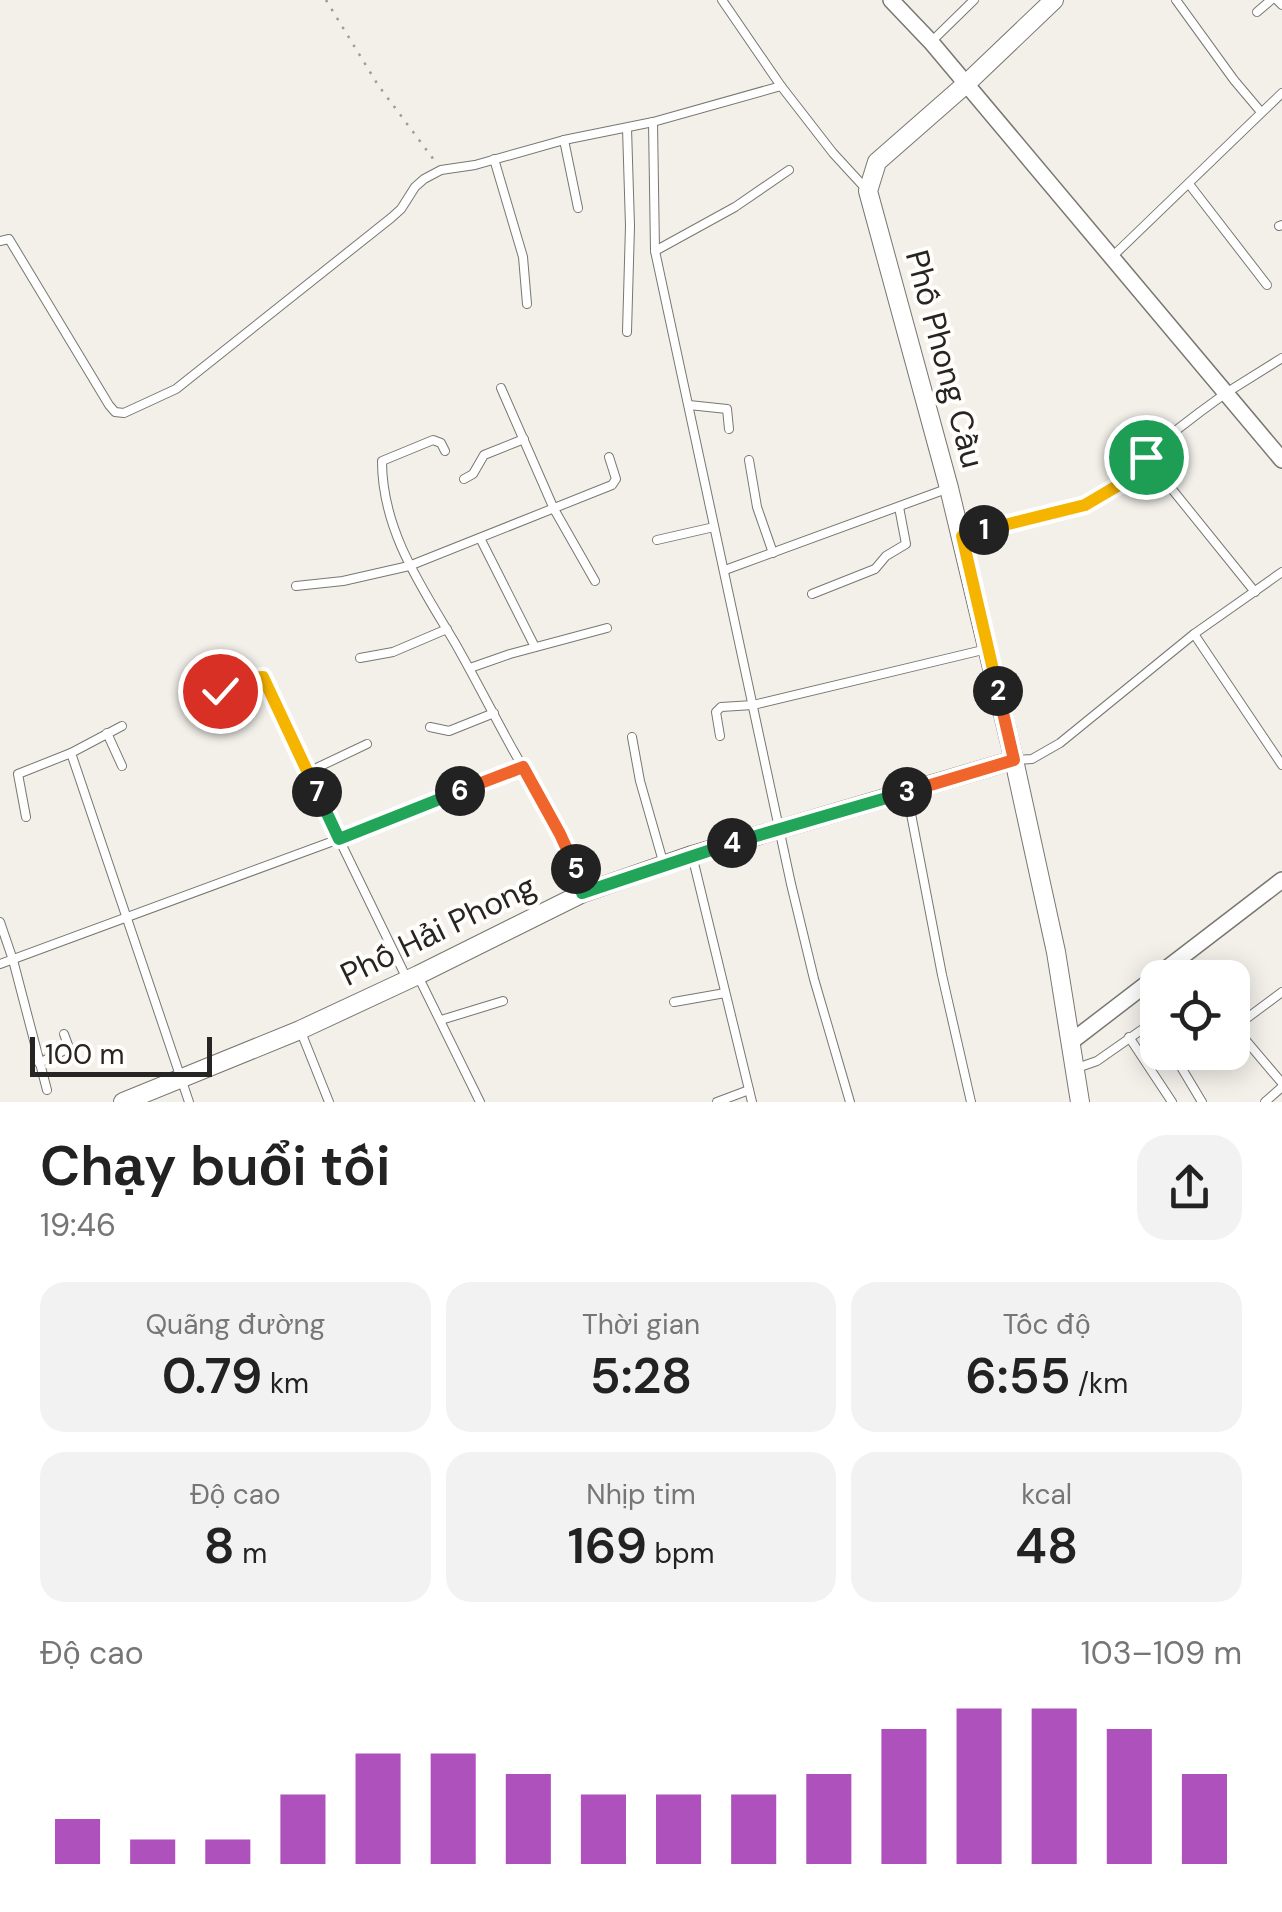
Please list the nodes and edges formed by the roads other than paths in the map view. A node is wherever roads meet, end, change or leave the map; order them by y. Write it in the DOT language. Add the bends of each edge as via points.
graph roads {
  1 [pos="722,0"];
  2 [pos="891,0"];
  3 [pos="974,0"];
  4 [pos="1054,0"];
  5 [pos="1176,0"];
  6 [pos="1276,2"];
  7 [pos="1257,12"];
  8 [pos="932,42"];
  9 [pos="966,84"];
  10 [pos="782,86"];
  11 [pos="1280,99"];
  12 [pos="1262,112"];
  13 [pos="649,123"];
  14 [pos="630,127"];
  15 [pos="564,140"];
  16 [pos="494,160"];
  17 [pos="788,170"];
  18 [pos="1188,184"];
  19 [pos="868,190"];
  20 [pos="578,208"];
  21 [pos="0,241"];
  22 [pos="654,251"];
  23 [pos="1113,256"];
  24 [pos="1266,285"];
  25 [pos="528,304"];
  26 [pos="627,332"];
  27 [pos="1282,358"];
  28 [pos="500,388"];
  29 [pos="1226,393"];
  30 [pos="689,405"];
  31 [pos="730,429"];
  32 [pos="524,439"];
  33 [pos="445,451"];
  34 [pos="609,457"];
  35 [pos="1146,457"];
  36 [pos="748,460"];
  37 [pos="1282,460"];
  38 [pos="464,479"];
  39 [pos="949,488"];
  40 [pos="899,507"];
  41 [pos="554,509"];
  42 [pos="714,526"];
  43 [pos="962,536"];
  44 [pos="480,538"];
  45 [pos="657,540"];
  46 [pos="773,553"];
  47 [pos="409,566"];
  48 [pos="724,570"];
  49 [pos="1282,572"];
  50 [pos="595,582"];
  51 [pos="296,586"];
  52 [pos="1255,592"];
  53 [pos="812,594"];
  54 [pos="607,628"];
  55 [pos="446,629"];
  56 [pos="1194,634"];
  57 [pos="535,648"];
  58 [pos="987,649"];
  59 [pos="360,658"];
  60 [pos="470,668"];
  61 [pos="753,705"];
  62 [pos="494,713"];
  63 [pos="220,719"];
  64 [pos="122,726"];
  65 [pos="430,727"];
  66 [pos="107,733"];
  67 [pos="720,736"];
  68 [pos="632,737"];
  69 [pos="1282,741"];
  70 [pos="367,744"];
  71 [pos="1271,750"];
  72 [pos="70,752"];
  73 [pos="1014,760"];
  74 [pos="1282,765"];
  75 [pos="122,766"];
  76 [pos="523,767"];
  77 [pos="308,772"];
  78 [pos="907,792"];
  79 [pos="26,818"];
  80 [pos="780,828"];
  81 [pos="339,839"];
  82 [pos="692,855"];
  83 [pos="664,865"];
  84 [pos="1282,880"];
  85 [pos="593,890"];
  86 [pos="126,918"];
  87 [pos="0,922"];
  88 [pos="13,960"];
  89 [pos="1178,960"];
  90 [pos="0,964"];
  91 [pos="412,977"];
  92 [pos="1140,989"];
  93 [pos="726,992"];
  94 [pos="1282,992"];
  95 [pos="503,1002"];
  96 [pos="674,1002"];
  97 [pos="1250,1015"];
  98 [pos="441,1020"];
  99 [pos="300,1030"];
  100 [pos="1140,1030"];
  101 [pos="64,1034"];
  102 [pos="1130,1037"];
  103 [pos="1072,1041"];
  104 [pos="1250,1046"];
  105 [pos="39,1063"];
  106 [pos="1075,1069"];
  107 [pos="1183,1070"];
  108 [pos="181,1078"];
  109 [pos="1282,1085"];
  110 [pos="48,1090"];
  111 [pos="749,1090"];
  112 [pos="1076,1101"];
  113 [pos="123,1102"];
  114 [pos="189,1102"];
  115 [pos="329,1102"];
  116 [pos="480,1102"];
  117 [pos="717,1102"];
  118 [pos="752,1102"];
  119 [pos="850,1102"];
  120 [pos="971,1102"];
  121 [pos="1172,1102"];
  122 [pos="1202,1102"];
  123 [pos="1265,1102"];
  1 -- 10 [label="lane"];
  2 -- 8 [label="street"];
  3 -- 8 [label="lane"];
  4 -- 9 [label="street"];
  5 -- 12 [label="lane"];
  6 -- 7 [label="lane"];
  8 -- 9 [label="street"];
  9 -- 19 [label="street" via="878,162"];
  9 -- 23 [label="street"];
  10 -- 13 [label="lane"];
  10 -- 19 [label="lane"];
  11 -- 12 [label="lane"];
  12 -- 18 [label="lane"];
  13 -- 14 [label="lane"];
  13 -- 22 [label="lane"];
  14 -- 15 [label="lane"];
  14 -- 26 [label="lane"];
  15 -- 16 [label="lane"];
  15 -- 20 [label="lane"];
  16 -- 21 [label="lane" via="440,170 391,218 176,389 124,413 109,406 9,238"];
  16 -- 25 [label="lane" via="523,258"];
  17 -- 22 [label="lane"];
  18 -- 23 [label="lane"];
  18 -- 24 [label="lane"];
  19 -- 39 [label="street, Phố Phong Cầu"];
  22 -- 30 [label="lane"];
  23 -- 29 [label="street"];
  27 -- 29 [label="lane"];
  28 -- 32 [label="lane"];
  29 -- 35 [label="lane"];
  29 -- 37 [label="street"];
  30 -- 31 [label="lane" via="726,409"];
  30 -- 42 [label="lane"];
  32 -- 38 [label="lane" via="484,455"];
  32 -- 41 [label="lane"];
  33 -- 47 [label="lane" via="433,440 382,461 388,506"];
  34 -- 41 [label="lane" via="616,482"];
  35 -- 43 [label="lane" via="1124,482 1085,505"];
  35 -- 52 [label="lane"];
  36 -- 46 [label="lane"];
  39 -- 40 [label="lane"];
  39 -- 43 [label="street, Phố Phong Cầu"];
  40 -- 46 [label="lane"];
  40 -- 53 [label="lane" via="906,544 875,569"];
  41 -- 44 [label="lane"];
  41 -- 50 [label="lane"];
  42 -- 45 [label="lane"];
  42 -- 48 [label="lane"];
  43 -- 58 [label="street, Phố Phong Cầu"];
  44 -- 47 [label="lane"];
  44 -- 57 [label="lane"];
  46 -- 48 [label="lane"];
  47 -- 51 [label="lane"];
  47 -- 55 [label="lane"];
  48 -- 61 [label="lane"];
  49 -- 52 [label="lane"];
  52 -- 56 [label="lane"];
  54 -- 57 [label="lane"];
  55 -- 59 [label="lane"];
  55 -- 60 [label="lane"];
  56 -- 71 [label="lane"];
  56 -- 73 [label="lane" via="1060,743 1032,759"];
  57 -- 60 [label="lane"];
  58 -- 61 [label="lane"];
  58 -- 73 [label="street, Phố Phong Cầu"];
  60 -- 62 [label="lane"];
  61 -- 67 [label="lane" via="716,712"];
  61 -- 80 [label="lane"];
  62 -- 65 [label="lane" via="449,731"];
  62 -- 76 [label="lane"];
  63 -- 77 [label="lane" via="218,697 225,686 263,677"];
  64 -- 66 [label="lane"];
  66 -- 72 [label="lane"];
  66 -- 75 [label="lane"];
  68 -- 83 [label="lane"];
  69 -- 71 [label="lane"];
  70 -- 77 [label="lane"];
  71 -- 74 [label="lane"];
  72 -- 79 [label="lane" via="18,774"];
  72 -- 86 [label="lane"];
  73 -- 78 [label="street, Phố Hải Phong"];
  73 -- 103 [label="street, Phố Phong Cầu"];
  76 -- 81 [label="lane"];
  76 -- 85 [label="lane"];
  77 -- 81 [label="lane"];
  78 -- 80 [label="street, Phố Hải Phong"];
  78 -- 120 [label="lane"];
  80 -- 82 [label="street, Phố Hải Phong"];
  80 -- 119 [label="lane"];
  81 -- 86 [label="lane"];
  81 -- 91 [label="lane"];
  82 -- 83 [label="street, Phố Hải Phong"];
  82 -- 93 [label="lane"];
  83 -- 85 [label="street, Phố Hải Phong"];
  84 -- 89 [label="street"];
  85 -- 91 [label="street, Phố Hải Phong"];
  86 -- 88 [label="lane"];
  86 -- 108 [label="lane"];
  87 -- 88 [label="lane"];
  88 -- 90 [label="lane"];
  88 -- 105 [label="lane"];
  91 -- 98 [label="lane"];
  91 -- 99 [label="street, Phố Hải Phong"];
  92 -- 103 [label="street"];
  93 -- 96 [label="lane"];
  93 -- 111 [label="lane"];
  94 -- 97 [label="lane"];
  95 -- 98 [label="lane"];
  98 -- 116 [label="lane"];
  99 -- 108 [label="street, Phố Hải Phong"];
  99 -- 115 [label="lane"];
  100 -- 102 [label="lane"];
  101 -- 105 [label="lane" via="66,1049"];
  102 -- 106 [label="lane"];
  102 -- 121 [label="lane"];
  103 -- 106 [label="street, Phố Phong Cầu"];
  104 -- 109 [label="lane"];
  105 -- 110 [label="lane"];
  106 -- 112 [label="street, Phố Phong Cầu"];
  107 -- 122 [label="lane"];
  108 -- 113 [label="street, Phố Hải Phong"];
  108 -- 114 [label="lane"];
  109 -- 123 [label="lane"];
  111 -- 117 [label="lane"];
  111 -- 118 [label="lane"];
}
